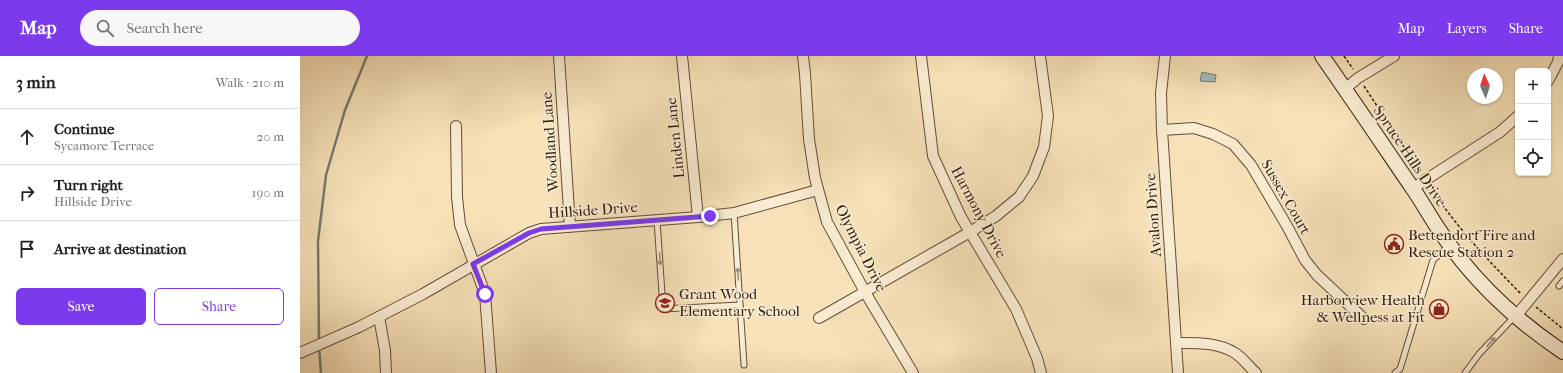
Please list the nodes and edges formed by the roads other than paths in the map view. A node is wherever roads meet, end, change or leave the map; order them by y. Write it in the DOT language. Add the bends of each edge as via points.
graph roads {
  1 [pos="559,56"];
  2 [pos="682,56"];
  3 [pos="803,56"];
  4 [pos="921,56"];
  5 [pos="1040,56"];
  6 [pos="1165,56"];
  7 [pos="1322,56"];
  8 [pos="1394,56"];
  9 [pos="1559,56"];
  10 [pos="1551,75"];
  11 [pos="1345,89"];
  12 [pos="1515,119"];
  13 [pos="456,126"];
  14 [pos="1162,130"];
  15 [pos="1413,188"];
  16 [pos="818,190"];
  17 [pos="734,213"];
  18 [pos="698,217"];
  19 [pos="657,220"];
  20 [pos="570,226"];
  21 [pos="970,232"];
  22 [pos="1450,245"];
  23 [pos="1563,259"];
  24 [pos="473,264"];
  25 [pos="1563,281"];
  26 [pos="1559,286"];
  27 [pos="865,292"];
  28 [pos="740,305"];
  29 [pos="379,316"];
  30 [pos="1516,316"];
  31 [pos="819,318"];
  32 [pos="1364,319"];
  33 [pos="1176,343"];
  34 [pos="1563,352"];
  35 [pos="300,353"];
  36 [pos="744,365"];
  37 [pos="1466,371"];
  38 [pos="386,373"];
  39 [pos="491,373"];
  40 [pos="913,373"];
  41 [pos="1041,373"];
  42 [pos="1178,373"];
  43 [pos="1256,373"];
  44 [pos="1394,373"];
  1 -- 20 [label="street, Woodland Lane"];
  2 -- 18 [label="street, Linden Lane"];
  3 -- 16 [label="street, Olympia Drive" via="808,139"];
  4 -- 21 [label="street, Harmony Drive" via="933,156"];
  5 -- 21 [label="street" via="1048,116 1044,147 1033,176 1019,197 996,216"];
  6 -- 14 [label="street, Avalon Drive" via="1161,93"];
  7 -- 11 [label="main road, Spruce Hills Drive"];
  8 -- 11 [label="street"];
  9 -- 10 [label="street"];
  11 -- 15 [label="main road, Spruce Hills Drive"];
  12 -- 15 [label="street" via="1500,132"];
  13 -- 24 [label="street" via="460,225"];
  14 -- 32 [label="street, Sussex Court" via="1194,128 1233,144 1251,165 1305,260 1317,275"];
  14 -- 33 [label="street, Avalon Drive"];
  15 -- 22 [label="main road, Spruce Hills Drive"];
  16 -- 17 [label="street, Hillside Drive"];
  16 -- 27 [label="street, Olympia Drive" via="827,222"];
  17 -- 18 [label="street, Hillside Drive"];
  28 -- 17 [label="lane, one-way"];
  18 -- 19 [label="street, Hillside Drive"];
  19 -- 20 [label="street, Hillside Drive"];
  19 -- 28 [label="lane, one-way" via="663,309"];
  20 -- 24 [label="street, Hillside Drive" via="529,233"];
  21 -- 27 [label="street"];
  21 -- 41 [label="street, Harmony Drive" via="1016,309"];
  22 -- 30 [label="main road, Spruce Hills Drive" via="1484,286"];
  22 -- 44 [label="lane" via="1433,260 1400,369"];
  23 -- 30 [label="street"];
  24 -- 29 [label="street, Hillside Drive" via="423,294"];
  24 -- 39 [label="street" via="485,294"];
  25 -- 26 [label="lane"];
  27 -- 31 [label="street"];
  27 -- 40 [label="street, Olympia Drive"];
  28 -- 36 [label="lane"];
  29 -- 35 [label="street, Hillside Drive" via="359,328"];
  29 -- 38 [label="street"];
  30 -- 34 [label="main road, Spruce Hills Drive"];
  37 -- 30 [label="lane, one-way"];
  33 -- 42 [label="street, Avalon Drive"];
  33 -- 43 [label="street" via="1215,345 1236,354"];
}
